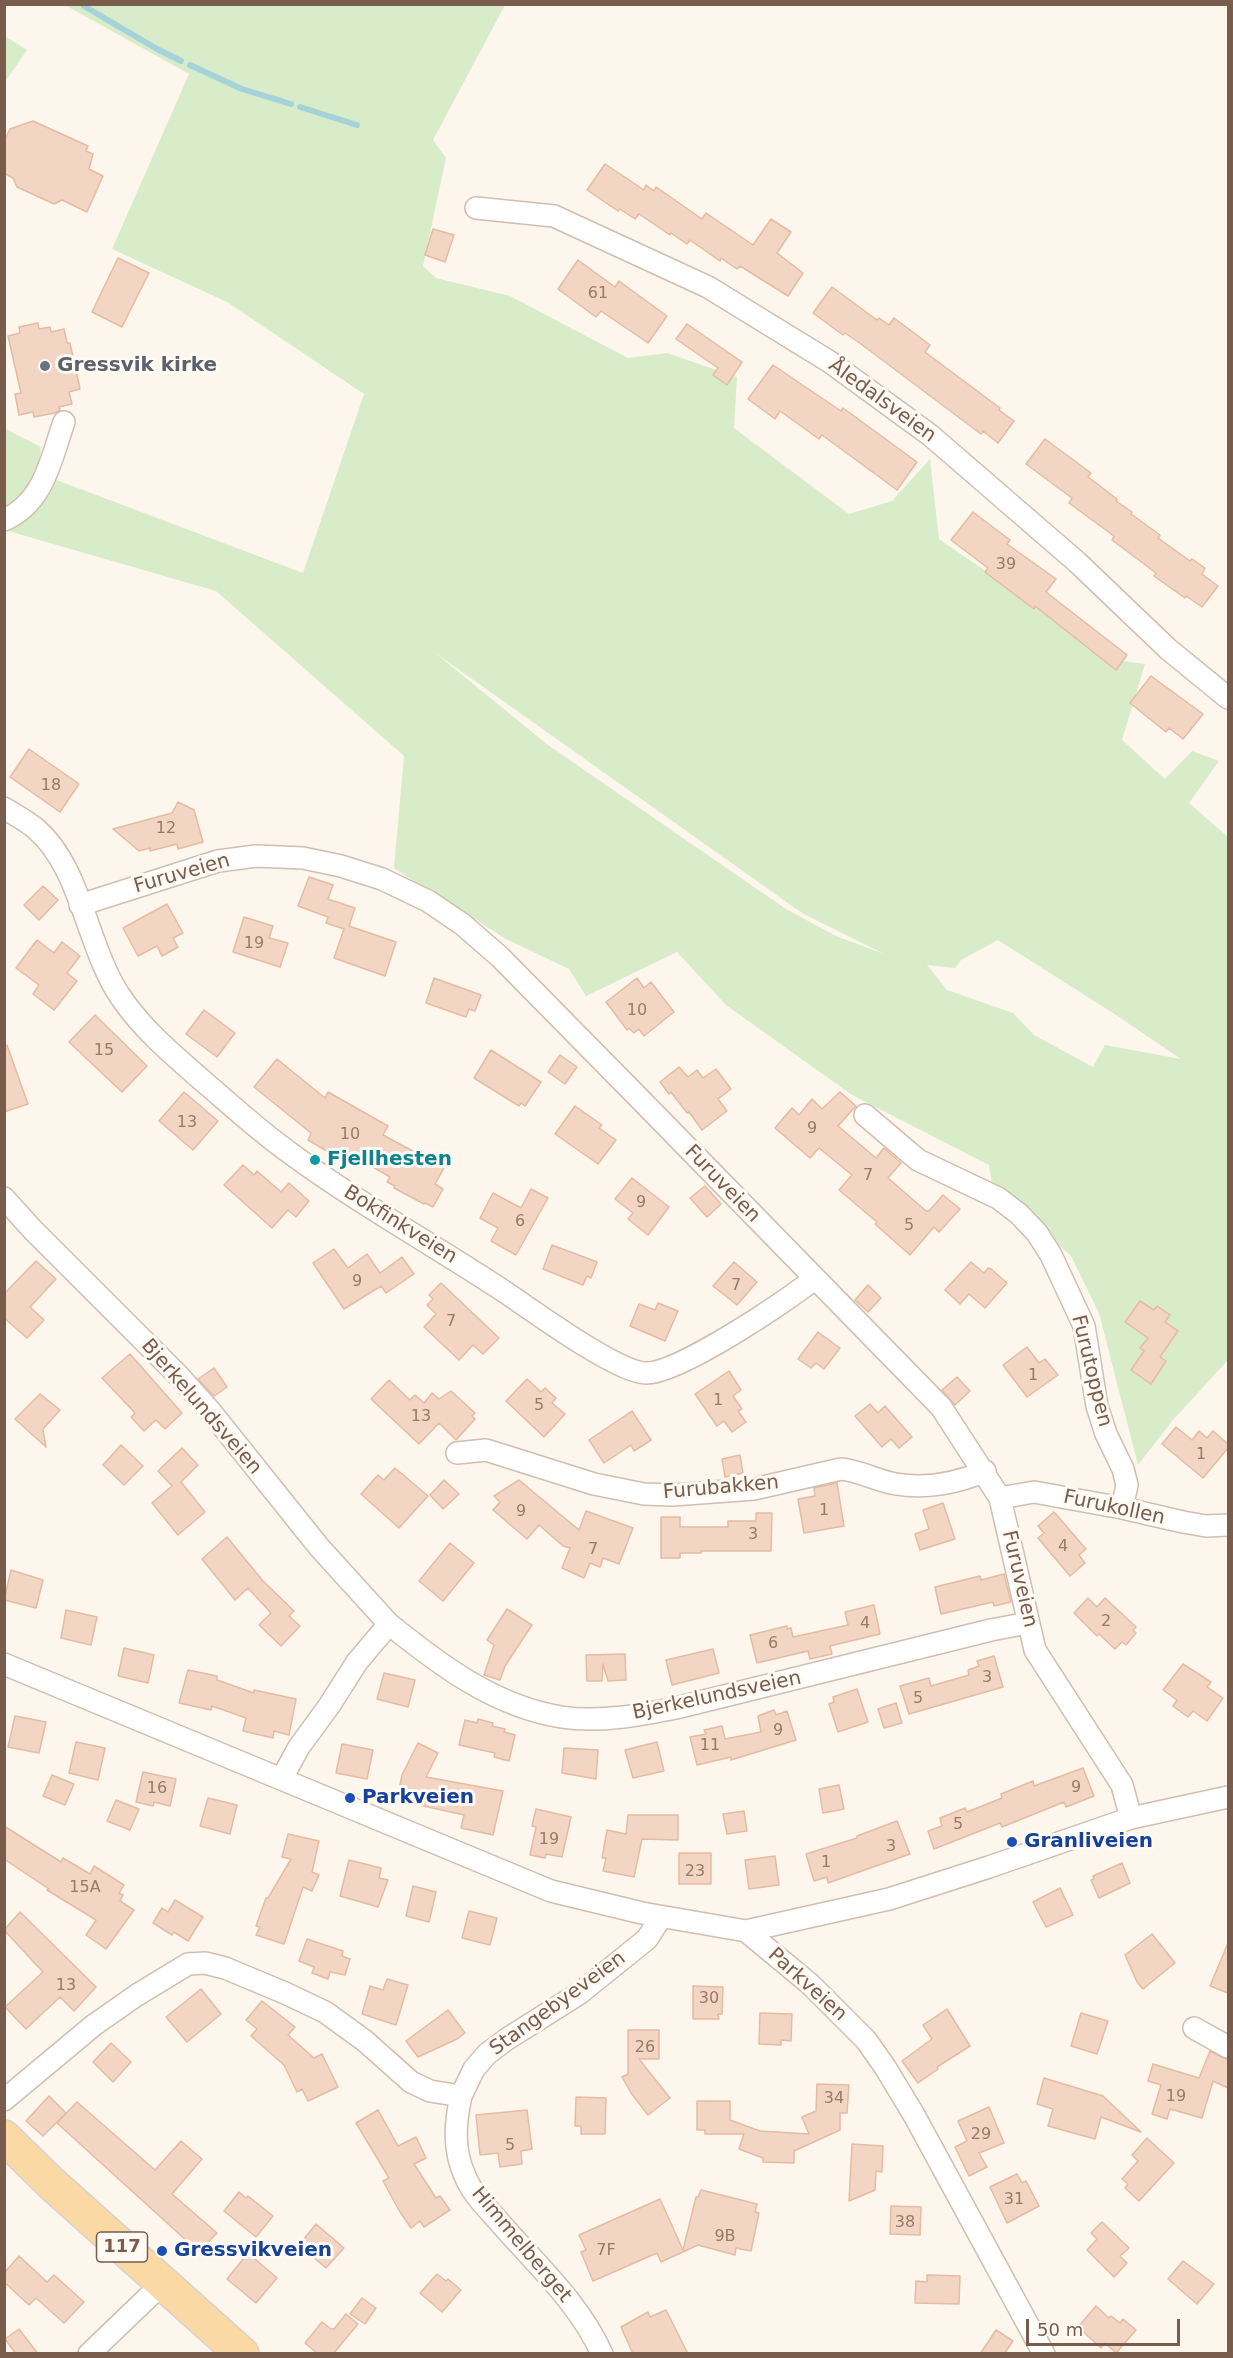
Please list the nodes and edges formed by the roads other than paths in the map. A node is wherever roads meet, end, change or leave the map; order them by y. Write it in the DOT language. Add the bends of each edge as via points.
graph roads {
  1 [pos="476,208"];
  2 [pos="64,422"];
  3 [pos="4,520"];
  4 [pos="1228,698"];
  5 [pos="4,808"];
  6 [pos="81,905"];
  7 [pos="865,1115"];
  8 [pos="4,1198"];
  9 [pos="814,1279"];
  10 [pos="458,1453"];
  11 [pos="985,1471"];
  12 [pos="1000,1498"];
  13 [pos="1122,1508"];
  14 [pos="1228,1525"];
  15 [pos="1028,1623"];
  16 [pos="390,1624"];
  17 [pos="4,1664"];
  18 [pos="282,1778"];
  19 [pos="1228,1797"];
  20 [pos="1131,1818"];
  21 [pos="661,1917"];
  22 [pos="746,1931"];
  23 [pos="1194,2028"];
  24 [pos="1228,2047"];
  25 [pos="461,2096"];
  26 [pos="4,2100"];
  27 [pos="4,2137"];
  28 [pos="162,2284"];
  29 [pos="89,2354"];
  30 [pos="242,2354"];
  31 [pos="602,2354"];
  32 [pos="1044,2354"];
  1 -- 4 [label="street, Åledalsveien" via="554,216 708,287 830,362 930,435"];
  2 -- 3 [label="street" via="42,486 17,515"];
  5 -- 6 [label="street, Bokfinkveien" via="37,829 69,876"];
  6 -- 9 [label="street, Furuveien" via="218,861 256,856 303,858 341,866 382,879 428,901 500,957"];
  6 -- 9 [label="street, Bokfinkveien" via="100,959 120,996 169,1051 225,1100 288,1152 350,1194 586,1346 626,1367 646,1373 665,1370 732,1334"];
  7 -- 13 [label="street, Furutoppen" via="918,1160 956,1168 1019,1214 1037,1233 1084,1326 1096,1406 1127,1485"];
  8 -- 16 [label="street, Bjerkelundsveien" via="178,1375 319,1547"];
  9 -- 11 [label="street, Furuveien" via="941,1407"];
  10 -- 11 [label="street, Furubakken" via="486,1450 594,1484 644,1494 673,1495 754,1489 841,1469 917,1486 954,1482"];
  11 -- 12 [label="street, Furuveien"];
  12 -- 13 [label="street, Furukollen" via="1034,1492"];
  12 -- 15 [label="street, Furuveien"];
  13 -- 14 [label="street, Furukollen" via="1206,1526"];
  15 -- 16 [label="street, Bjerkelundsveien" via="680,1707 605,1718 542,1713 481,1690"];
  15 -- 20 [label="street, Furuveien" via="1035,1650 1122,1785"];
  16 -- 18 [label="street" via="357,1662"];
  17 -- 18 [label="street"];
  18 -- 21 [label="street" via="551,1891"];
  19 -- 20 [label="street"];
  20 -- 22 [label="street" via="889,1899"];
  21 -- 22 [label="street"];
  21 -- 25 [label="street, Stangebyeveien" via="647,1939 580,1993 487,2054 474,2069"];
  22 -- 32 [label="street, Parkveien" via="810,1984 866,2040 914,2115"];
  23 -- 24 [label="street"];
  25 -- 26 [label="street" via="430,2091 411,2082 325,2012 205,1963 188,1964 137,1995 85,2032"];
  25 -- 31 [label="street, Himmelberget" via="455,2134 465,2178 577,2311"];
  27 -- 28 [label="main road, 117"];
  28 -- 29 [label="street"];
  28 -- 30 [label="main road, 117"];
}
